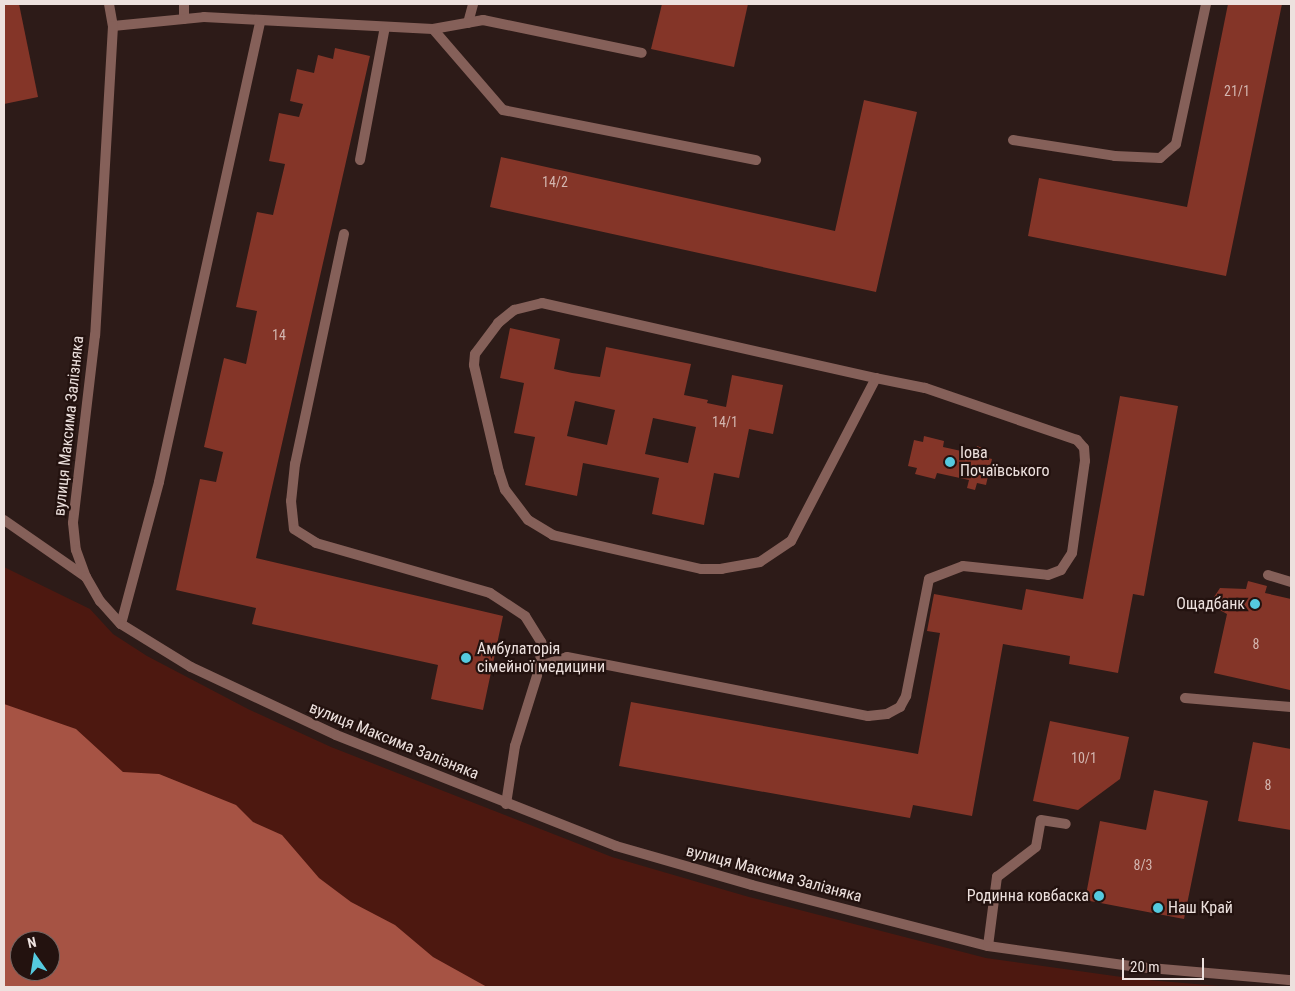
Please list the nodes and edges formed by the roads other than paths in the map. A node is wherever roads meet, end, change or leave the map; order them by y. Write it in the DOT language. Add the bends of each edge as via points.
graph roads {
  1 [pos="109,4"];
  2 [pos="184,4"];
  3 [pos="473,4"];
  4 [pos="1206,4"];
  5 [pos="184,19"];
  6 [pos="261,20"];
  7 [pos="468,23"];
  8 [pos="113,26"];
  9 [pos="385,27"];
  10 [pos="433,29"];
  11 [pos="642,53"];
  12 [pos="1013,140"];
  13 [pos="360,160"];
  14 [pos="756,160"];
  15 [pos="344,234"];
  16 [pos="876,378"];
  17 [pos="4,520"];
  18 [pos="1268,575"];
  19 [pos="86,577"];
  20 [pos="1291,582"];
  21 [pos="121,624"];
  22 [pos="540,666"];
  23 [pos="1185,698"];
  24 [pos="1291,707"];
  25 [pos="506,804"];
  26 [pos="1066,824"];
  27 [pos="988,946"];
  28 [pos="1291,980"];
  1 -- 8 [label="street, вулиця Максима Залізняка"];
  2 -- 5 [label="street"];
  3 -- 7 [label="street"];
  4 -- 12 [label="street" via="1176,144 1160,158 1115,156"];
  5 -- 6 [label="street"];
  5 -- 8 [label="street"];
  6 -- 9 [label="street"];
  6 -- 21 [label="street" via="159,482"];
  7 -- 10 [label="street"];
  7 -- 11 [label="street" via="483,20"];
  8 -- 19 [label="street, вулиця Максима Залізняка" via="95,335 73,523 76,550"];
  9 -- 10 [label="street"];
  9 -- 13 [label="street"];
  10 -- 14 [label="street" via="503,110"];
  15 -- 22 [label="street" via="295,464 291,502 294,529 316,543 490,593 525,616 541,642"];
  16 -- 16 [label="street" via="542,303 514,310 498,323 476,354 474,365 505,490 528,520 553,535 701,569 760,562 791,542"];
  16 -- 22 [label="street" via="924,388 1077,440 1084,448 1085,461 1072,553 1061,570 1048,575 963,566 929,579 906,696 900,707 887,714 868,716 567,657"];
  17 -- 19 [label="street"];
  18 -- 20 [label="street"];
  19 -- 21 [label="street, вулиця Максима Залізняка" via="100,601"];
  21 -- 25 [label="street, вулиця Максима Залізняка" via="191,667 253,698"];
  22 -- 25 [label="street" via="515,746"];
  23 -- 24 [label="street"];
  25 -- 27 [label="street, вулиця Максима Залізняка" via="626,848 752,885"];
  26 -- 27 [label="street" via="1041,820 1036,847 997,877"];
  27 -- 28 [label="street, вулиця Максима Залізняка" via="1138,967"];
}
